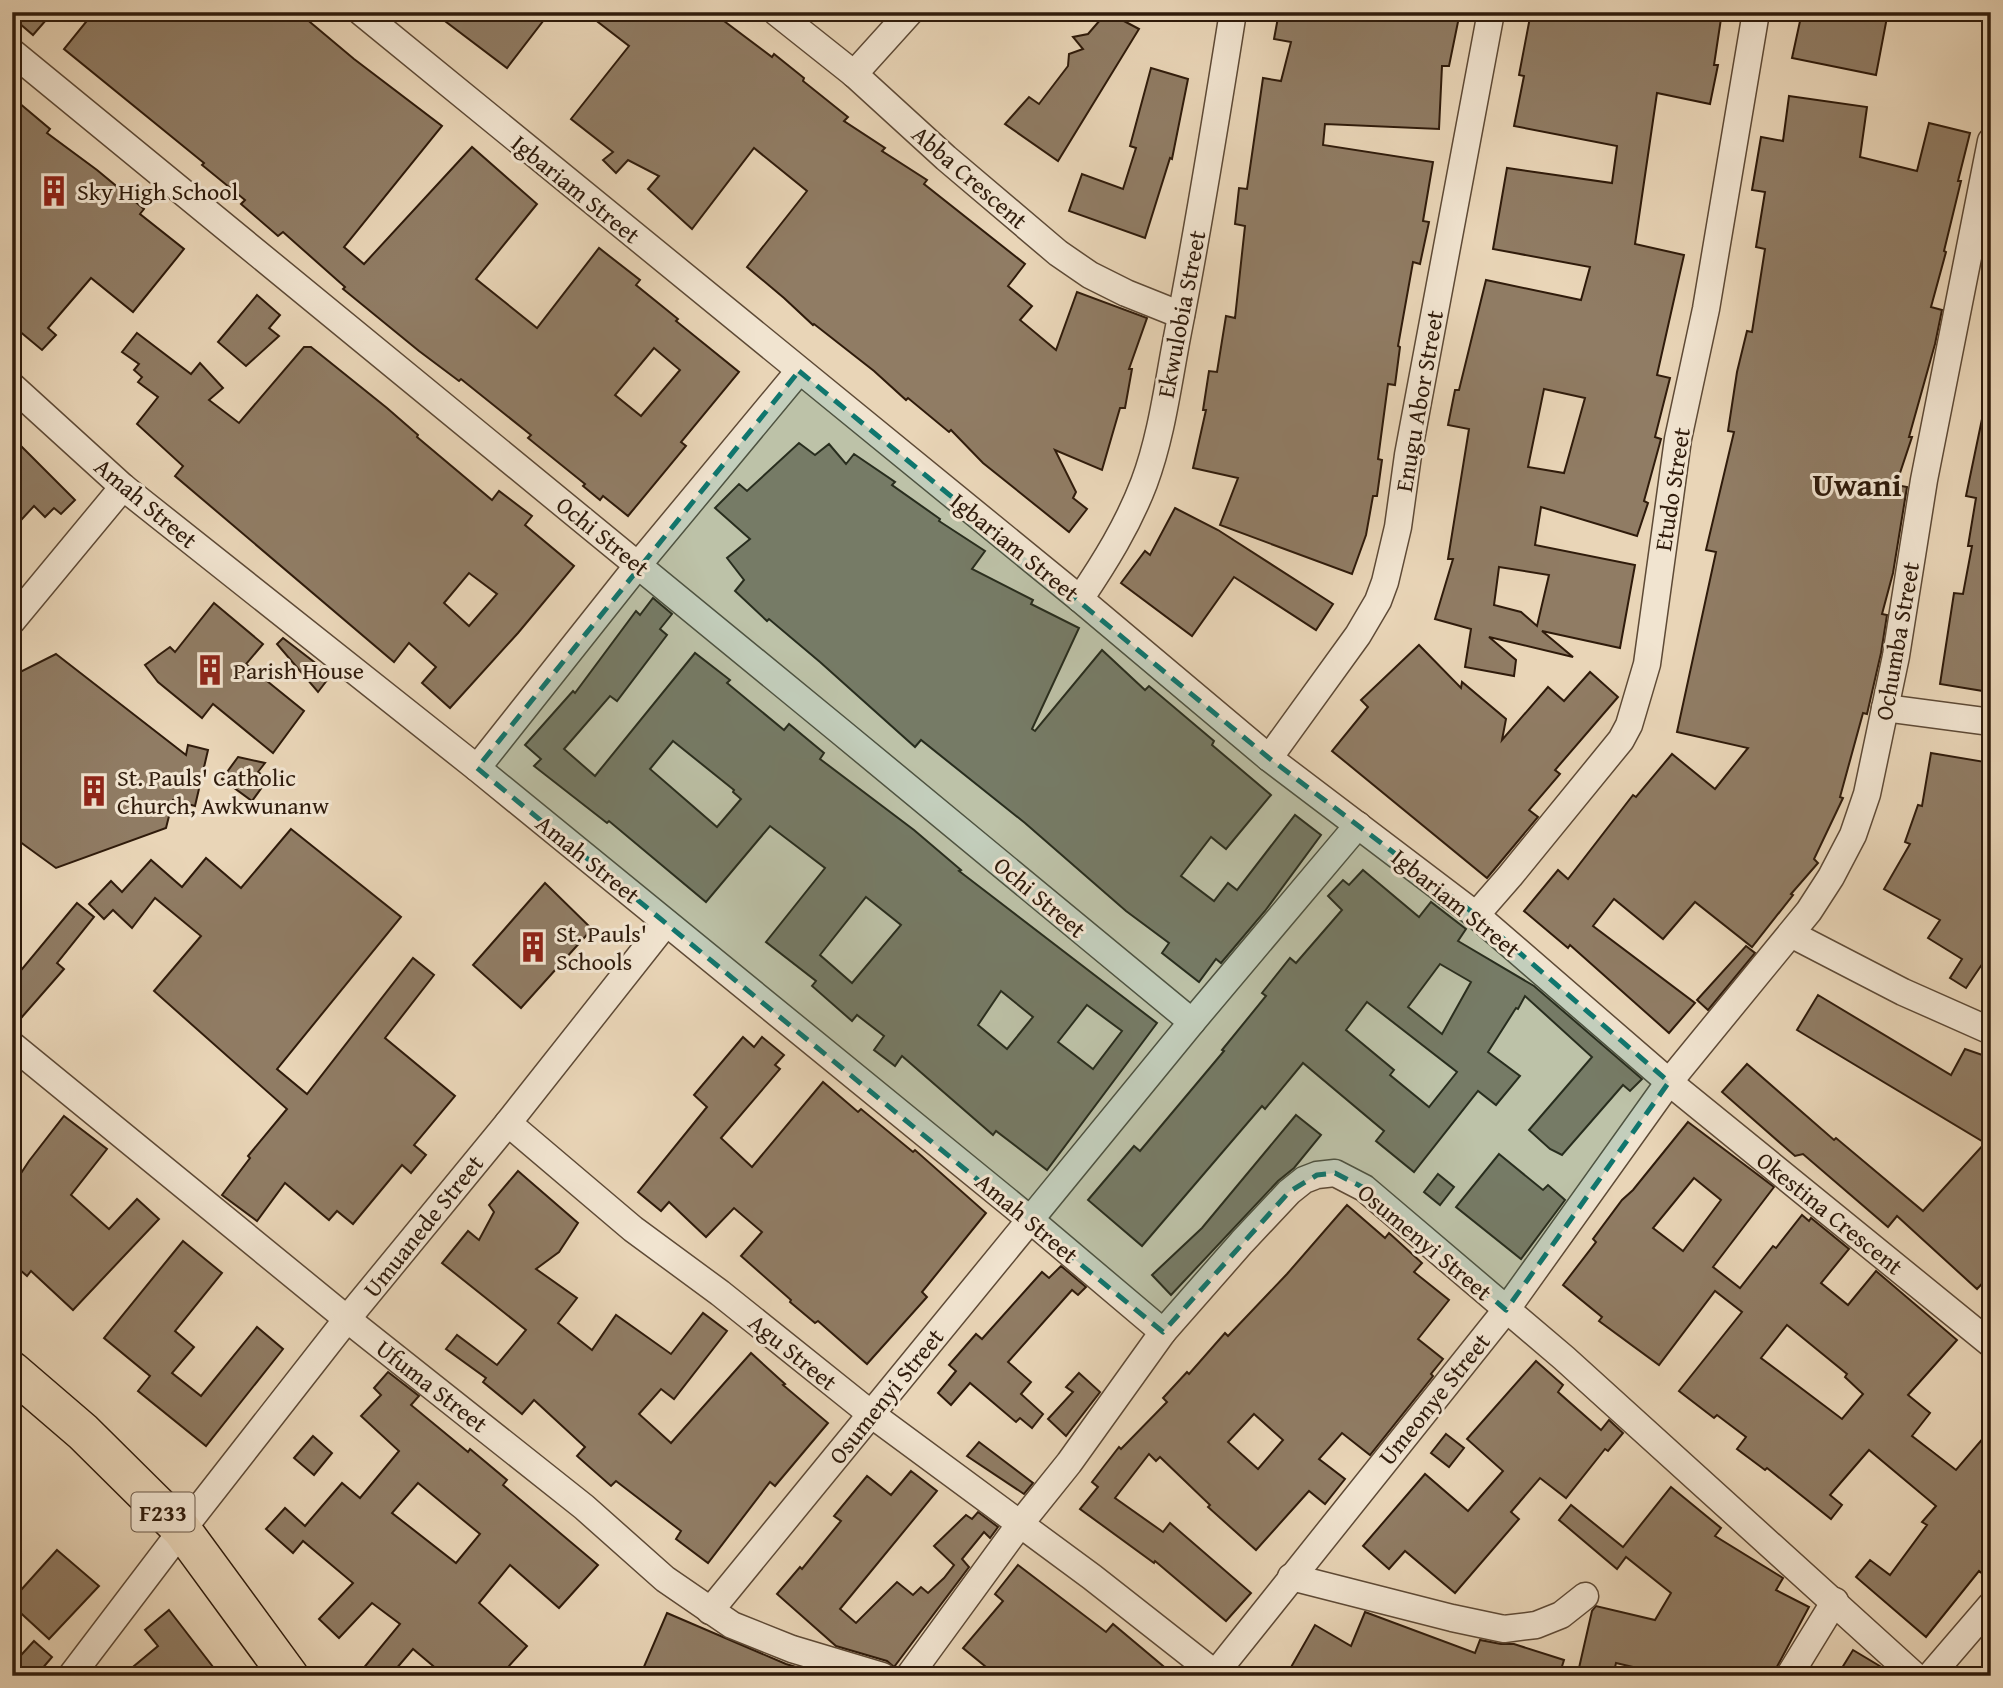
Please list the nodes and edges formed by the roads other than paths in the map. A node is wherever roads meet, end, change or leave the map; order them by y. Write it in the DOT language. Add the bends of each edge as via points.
graph roads {
  1 [pos="361,12"];
  2 [pos="776,12"];
  3 [pos="910,12"];
  4 [pos="1233,12"];
  5 [pos="1491,12"];
  6 [pos="1756,12"];
  7 [pos="12,52"];
  8 [pos="854,75"];
  9 [pos="1989,157"];
  10 [pos="1181,315"];
  11 [pos="799,371"];
  12 [pos="12,386"];
  13 [pos="123,487"];
  14 [pos="638,565"];
  15 [pos="1080,599"];
  16 [pos="12,621"];
  17 [pos="1885,708"];
  18 [pos="1991,722"];
  19 [pos="1269,758"];
  20 [pos="477,768"];
  21 [pos="1358,825"];
  22 [pos="1476,915"];
  23 [pos="666,923"];
  24 [pos="1791,933"];
  25 [pos="1192,1022"];
  26 [pos="1991,1031"];
  27 [pos="12,1045"];
  28 [pos="1669,1082"];
  29 [pos="508,1123"];
  30 [pos="1030,1220"];
  31 [pos="1506,1310"];
  32 [pos="347,1319"];
  33 [pos="1163,1332"];
  34 [pos="1991,1344"];
  35 [pos="12,1371"];
  36 [pos="12,1404"];
  37 [pos="871,1414"];
  38 [pos="1020,1524"];
  39 [pos="175,1540"];
  40 [pos="1291,1577"];
  41 [pos="1585,1596"];
  42 [pos="1835,1601"];
  43 [pos="1991,1605"];
  44 [pos="710,1611"];
  45 [pos="1217,1675"];
  46 [pos="71,1676"];
  47 [pos="265,1676"];
  48 [pos="289,1676"];
  49 [pos="882,1676"];
  50 [pos="908,1676"];
  51 [pos="1789,1676"];
  52 [pos="1915,1676"];
  53 [pos="1930,1676"];
  1 -- 11 [label="street, Igbariam Street"];
  2 -- 8 [label="street, Abba Crescent"];
  3 -- 8 [label="street"];
  4 -- 10 [label="street, Ekwulobia Street"];
  5 -- 19 [label="street, Enugu Abor Street" via="1385,582 1358,635"];
  6 -- 22 [label="street, Etudo Street" via="1706,309 1678,439 1639,694 1621,740"];
  7 -- 14 [label="street, Ochi Street"];
  8 -- 10 [label="street, Abba Crescent" via="1058,253 1090,275"];
  9 -- 17 [label="street, Ochumba Street" via="1924,480"];
  10 -- 15 [label="street, Ekwulobia Street" via="1158,436 1144,482 1107,559"];
  11 -- 14 [label="street"];
  11 -- 15 [label="street, Igbariam Street"];
  12 -- 13 [label="street, Amah Street"];
  13 -- 16 [label="street"];
  13 -- 20 [label="street, Amah Street"];
  14 -- 20 [label="street"];
  14 -- 25 [label="street, Ochi Street"];
  15 -- 19 [label="street, Igbariam Street"];
  17 -- 18 [label="street"];
  17 -- 24 [label="street, Ochumba Street" via="1867,794 1853,835 1831,877"];
  19 -- 21 [label="street, Igbariam Street"];
  20 -- 23 [label="street, Amah Street"];
  21 -- 22 [label="street, Igbariam Street"];
  21 -- 25 [label="street, Osumenyi Street"];
  22 -- 28 [label="street, Igbariam Street"];
  23 -- 29 [label="street, Umuanede Street"];
  23 -- 30 [label="street, Amah Street"];
  24 -- 26 [label="street" via="1903,992"];
  24 -- 28 [label="street, Ochumba Street"];
  25 -- 30 [label="street, Osumenyi Street"];
  27 -- 32 [label="street, Ufuma Street"];
  28 -- 31 [label="street, Umeonye Street"];
  28 -- 34 [label="street, Okestina Crescent"];
  29 -- 32 [label="street, Umuanede Street"];
  29 -- 37 [label="street, Agu Street" via="633,1229"];
  30 -- 33 [label="street, Amah Street"];
  30 -- 37 [label="street, Osumenyi Street"];
  31 -- 33 [label="street, Osumenyi Street" via="1364,1188 1335,1173 1304,1180 1289,1192"];
  31 -- 40 [label="street, Umeonye Street"];
  31 -- 42 [label="street, Osumenyi Street"];
  32 -- 39 [label="street, Umuanede Street"];
  32 -- 44 [label="street, Ufuma Street"];
  33 -- 38 [label="street, Osumenyi Street"];
  35 -- 39 [label="main road, F233" via="83,1432"];
  36 -- 39 [label="main road, F233" via="120,1502"];
  37 -- 38 [label="street, Agu Street"];
  37 -- 44 [label="street, Osumenyi Street"];
  38 -- 45 [label="street, Agu Street"];
  38 -- 50 [label="street, Osumenyi Street"];
  39 -- 46 [label="street, Umuanede Street"];
  39 -- 47 [label="main road, F233"];
  39 -- 48 [label="main road, F233" via="241,1608"];
  40 -- 41 [label="street" via="1504,1629 1536,1625 1561,1615"];
  40 -- 45 [label="street, Umeonye Street"];
  42 -- 51 [label="street"];
  42 -- 52 [label="street, Osumenyi Street"];
  43 -- 53 [label="street"];
  44 -- 49 [label="street, Ufuma Street" via="792,1649"];
}
